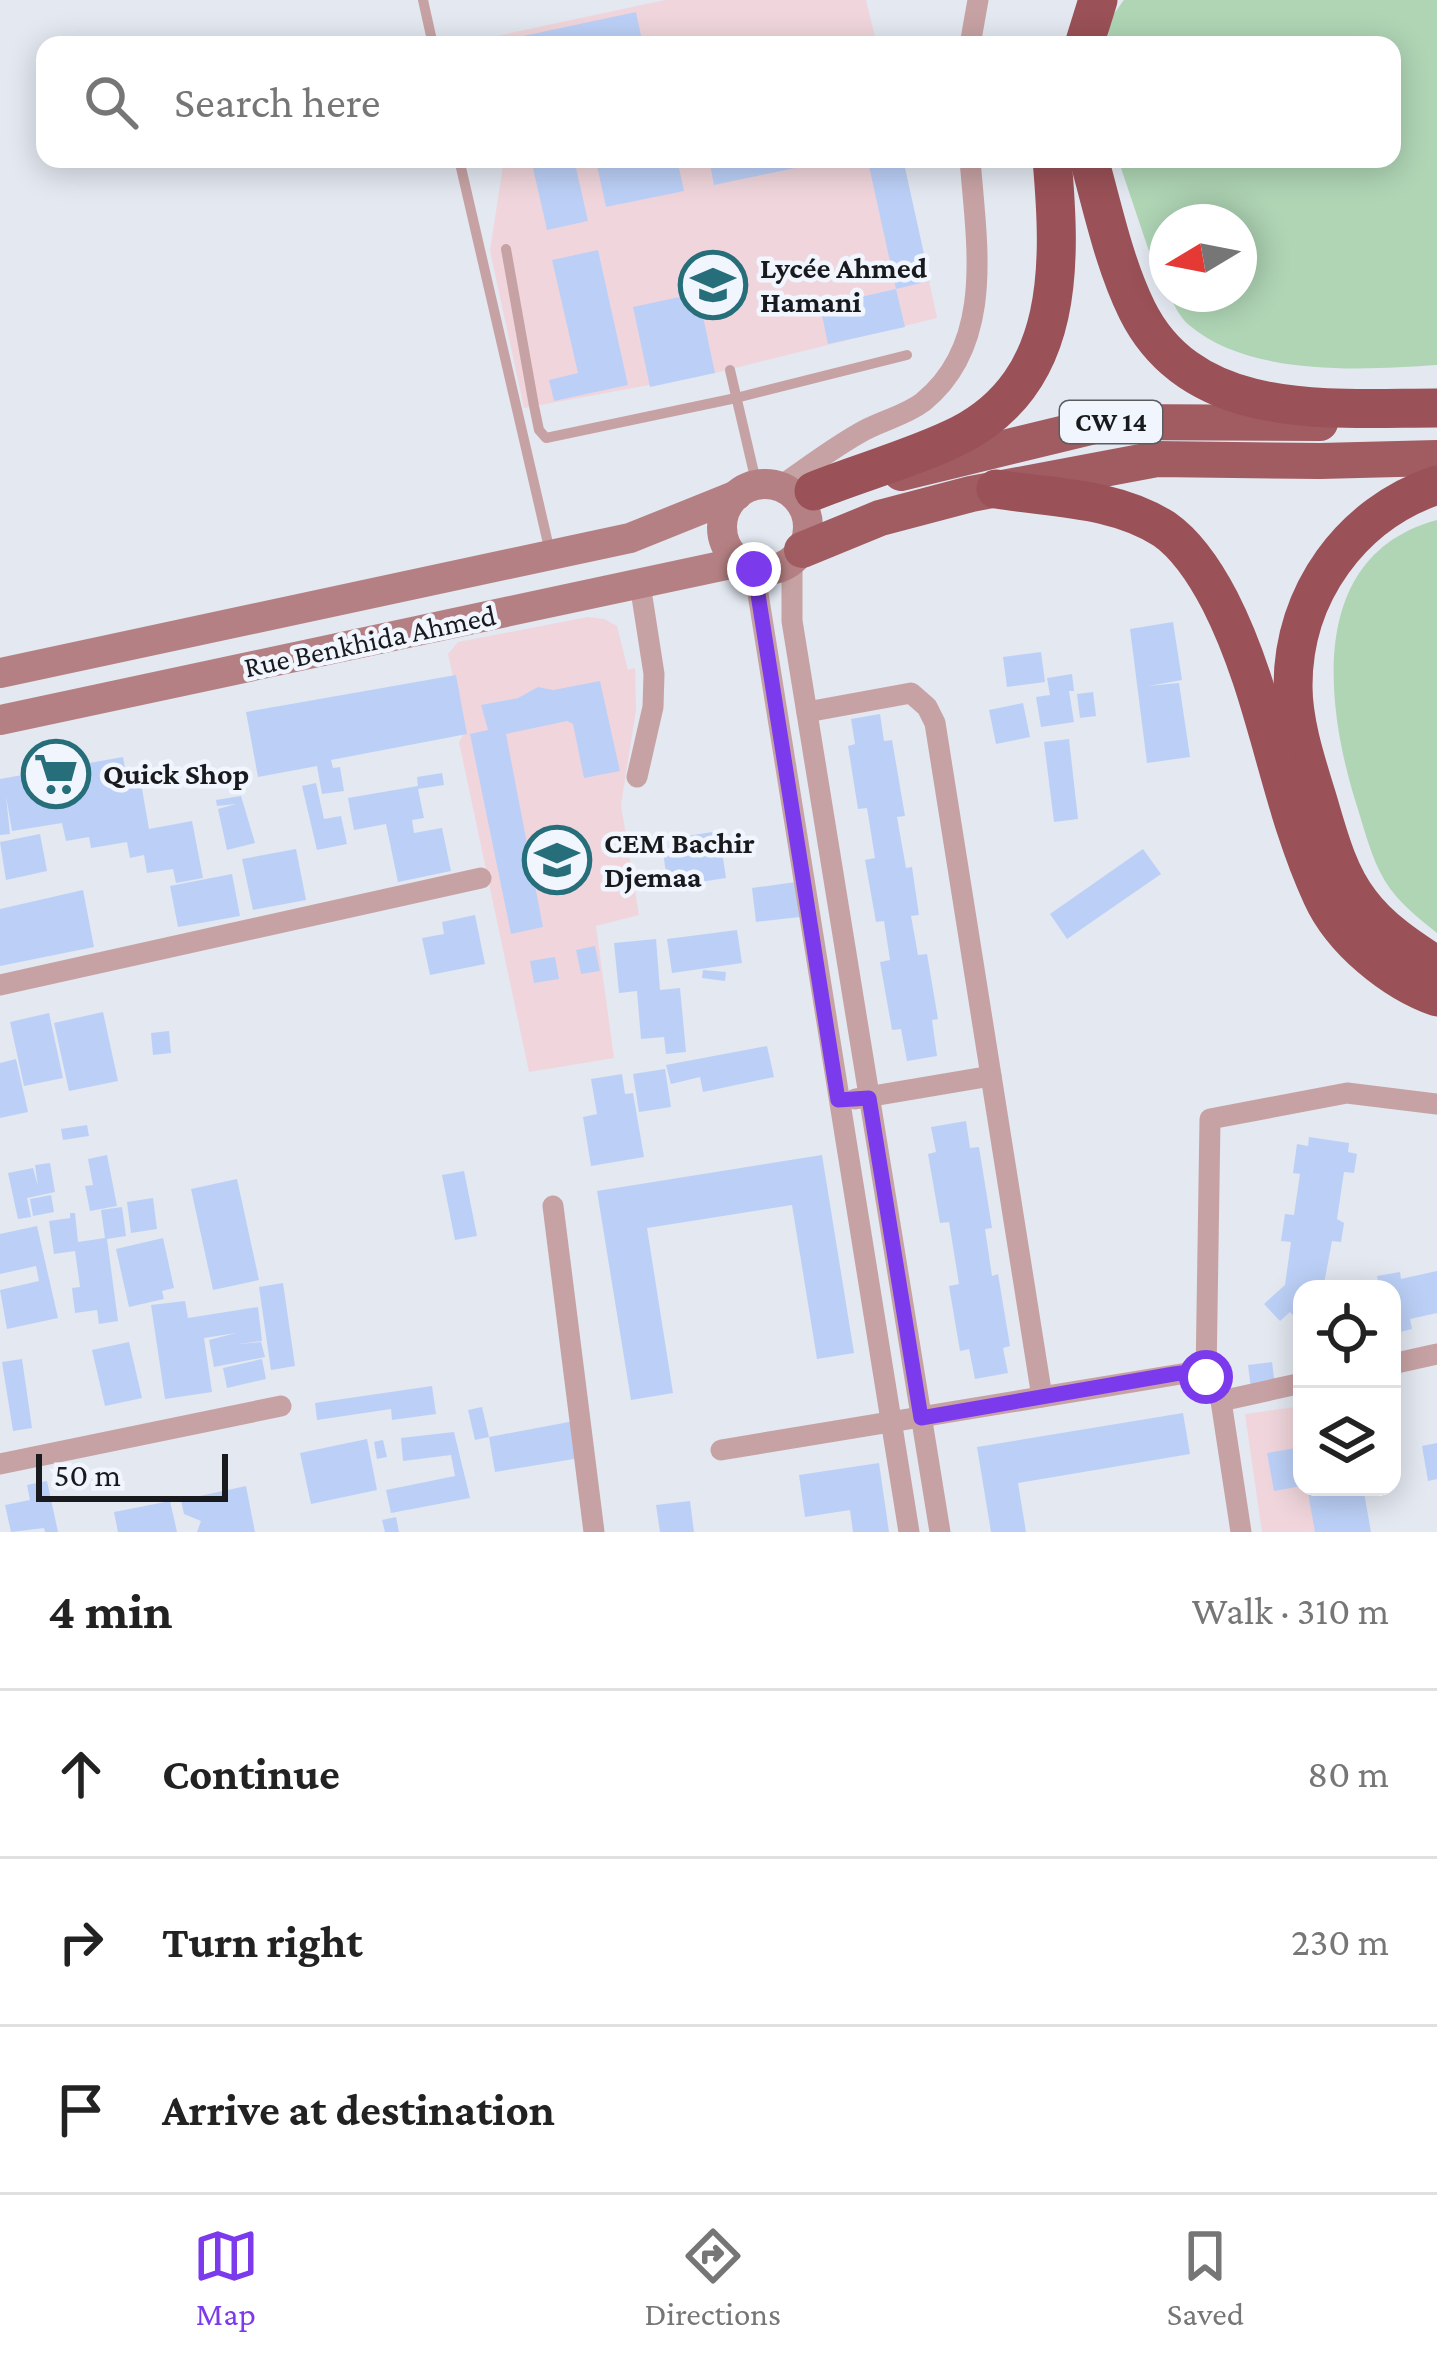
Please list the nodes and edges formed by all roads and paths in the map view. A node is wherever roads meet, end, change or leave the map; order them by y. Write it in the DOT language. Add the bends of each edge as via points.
graph roads {
  1 [pos="423,0"];
  2 [pos="978,0"];
  3 [pos="1072,0"];
  4 [pos="1098,0"];
  5 [pos="431,36"];
  6 [pos="972,36"];
  7 [pos="1061,36"];
  8 [pos="1087,36"];
  9 [pos="461,168"];
  10 [pos="971,168"];
  11 [pos="1053,168"];
  12 [pos="1092,168"];
  13 [pos="506,249"];
  14 [pos="907,355"];
  15 [pos="730,370"];
  16 [pos="736,398"];
  17 [pos="1437,412"];
  18 [pos="1437,458"];
  19 [pos="1437,485"];
  20 [pos="995,489"];
  21 [pos="776,490"];
  22 [pos="551,555"];
  23 [pos="797,555"];
  24 [pos="747,566"];
  25 [pos="640,584"];
  26 [pos="0,673"];
  27 [pos="807,712"];
  28 [pos="0,720"];
  29 [pos="638,777"];
  30 [pos="481,878"];
  31 [pos="1437,966"];
  32 [pos="0,985"];
  33 [pos="1437,997"];
  34 [pos="991,1076"];
  35 [pos="869,1098"];
  36 [pos="838,1100"];
  37 [pos="1437,1104"];
  38 [pos="553,1206"];
  39 [pos="1437,1354"];
  40 [pos="1401,1362"];
  41 [pos="1206,1377"];
  42 [pos="1293,1386"];
  43 [pos="1042,1397"];
  44 [pos="1221,1401"];
  45 [pos="281,1406"];
  46 [pos="921,1418"];
  47 [pos="891,1424"];
  48 [pos="721,1450"];
  49 [pos="0,1464"];
  50 [pos="594,1532"];
  51 [pos="909,1532"];
  52 [pos="940,1532"];
  53 [pos="1241,1532"];
  1 -- 5 [label="lane"];
  2 -- 6 [label="street"];
  3 -- 7 [label="highway"];
  4 -- 8 [label="highway"];
  9 -- 22 [label="lane"];
  10 -- 21 [label="street" via="979,273 970,333 944,382"];
  11 -- 21 [label="highway" via="1047,335 1023,382 959,435"];
  12 -- 17 [label="highway" via="1138,310 1162,347 1197,377 1270,404"];
  13 -- 16 [label="lane" via="546,438"];
  14 -- 16 [label="lane"];
  15 -- 16 [label="lane"];
  16 -- 21 [label="lane"];
  17 -- 21 [label="highway, CW 14" via="1357,423 1111,422 850,487"];
  18 -- 20 [label="highway, CW 14" via="1157,459"];
  19 -- 31 [label="highway" via="1407,495 1359,531 1323,572 1299,630 1293,688 1306,762 1359,902"];
  20 -- 23 [label="highway, CW 14" via="880,518"];
  20 -- 33 [label="highway" via="1108,503 1166,530 1207,576 1258,693 1323,898 1381,965"];
  21 -- 22 [label="main road, CW 14"];
  21 -- 23 [label="main road" via="808,520"];
  21 -- 24 [label="main road" via="727,507 723,536"];
  22 -- 26 [label="main road, CW 14"];
  23 -- 24 [label="main road" via="769,570"];
  23 -- 27 [label="street" via="792,621"];
  24 -- 25 [label="main road, Rue Benkhida Ahmed"];
  24 -- 36 [label="street"];
  25 -- 28 [label="main road, Rue Benkhida Ahmed"];
  25 -- 29 [label="street" via="654,674"];
  27 -- 34 [label="street" via="911,693 927,707"];
  27 -- 35 [label="street"];
  30 -- 32 [label="street"];
  34 -- 35 [label="street"];
  34 -- 43 [label="street"];
  35 -- 36 [label="street"];
  35 -- 46 [label="street"];
  36 -- 47 [label="street"];
  37 -- 41 [label="street" via="1347,1093 1210,1119"];
  38 -- 50 [label="street"];
  39 -- 40 [label="street"];
  41 -- 43 [label="street" via="1198,1371"];
  41 -- 44 [label="street"];
  42 -- 44 [label="street"];
  43 -- 46 [label="street"];
  44 -- 53 [label="street"];
  45 -- 49 [label="street"];
  46 -- 47 [label="street"];
  46 -- 52 [label="street"];
  47 -- 48 [label="street"];
  47 -- 51 [label="street"];
}
